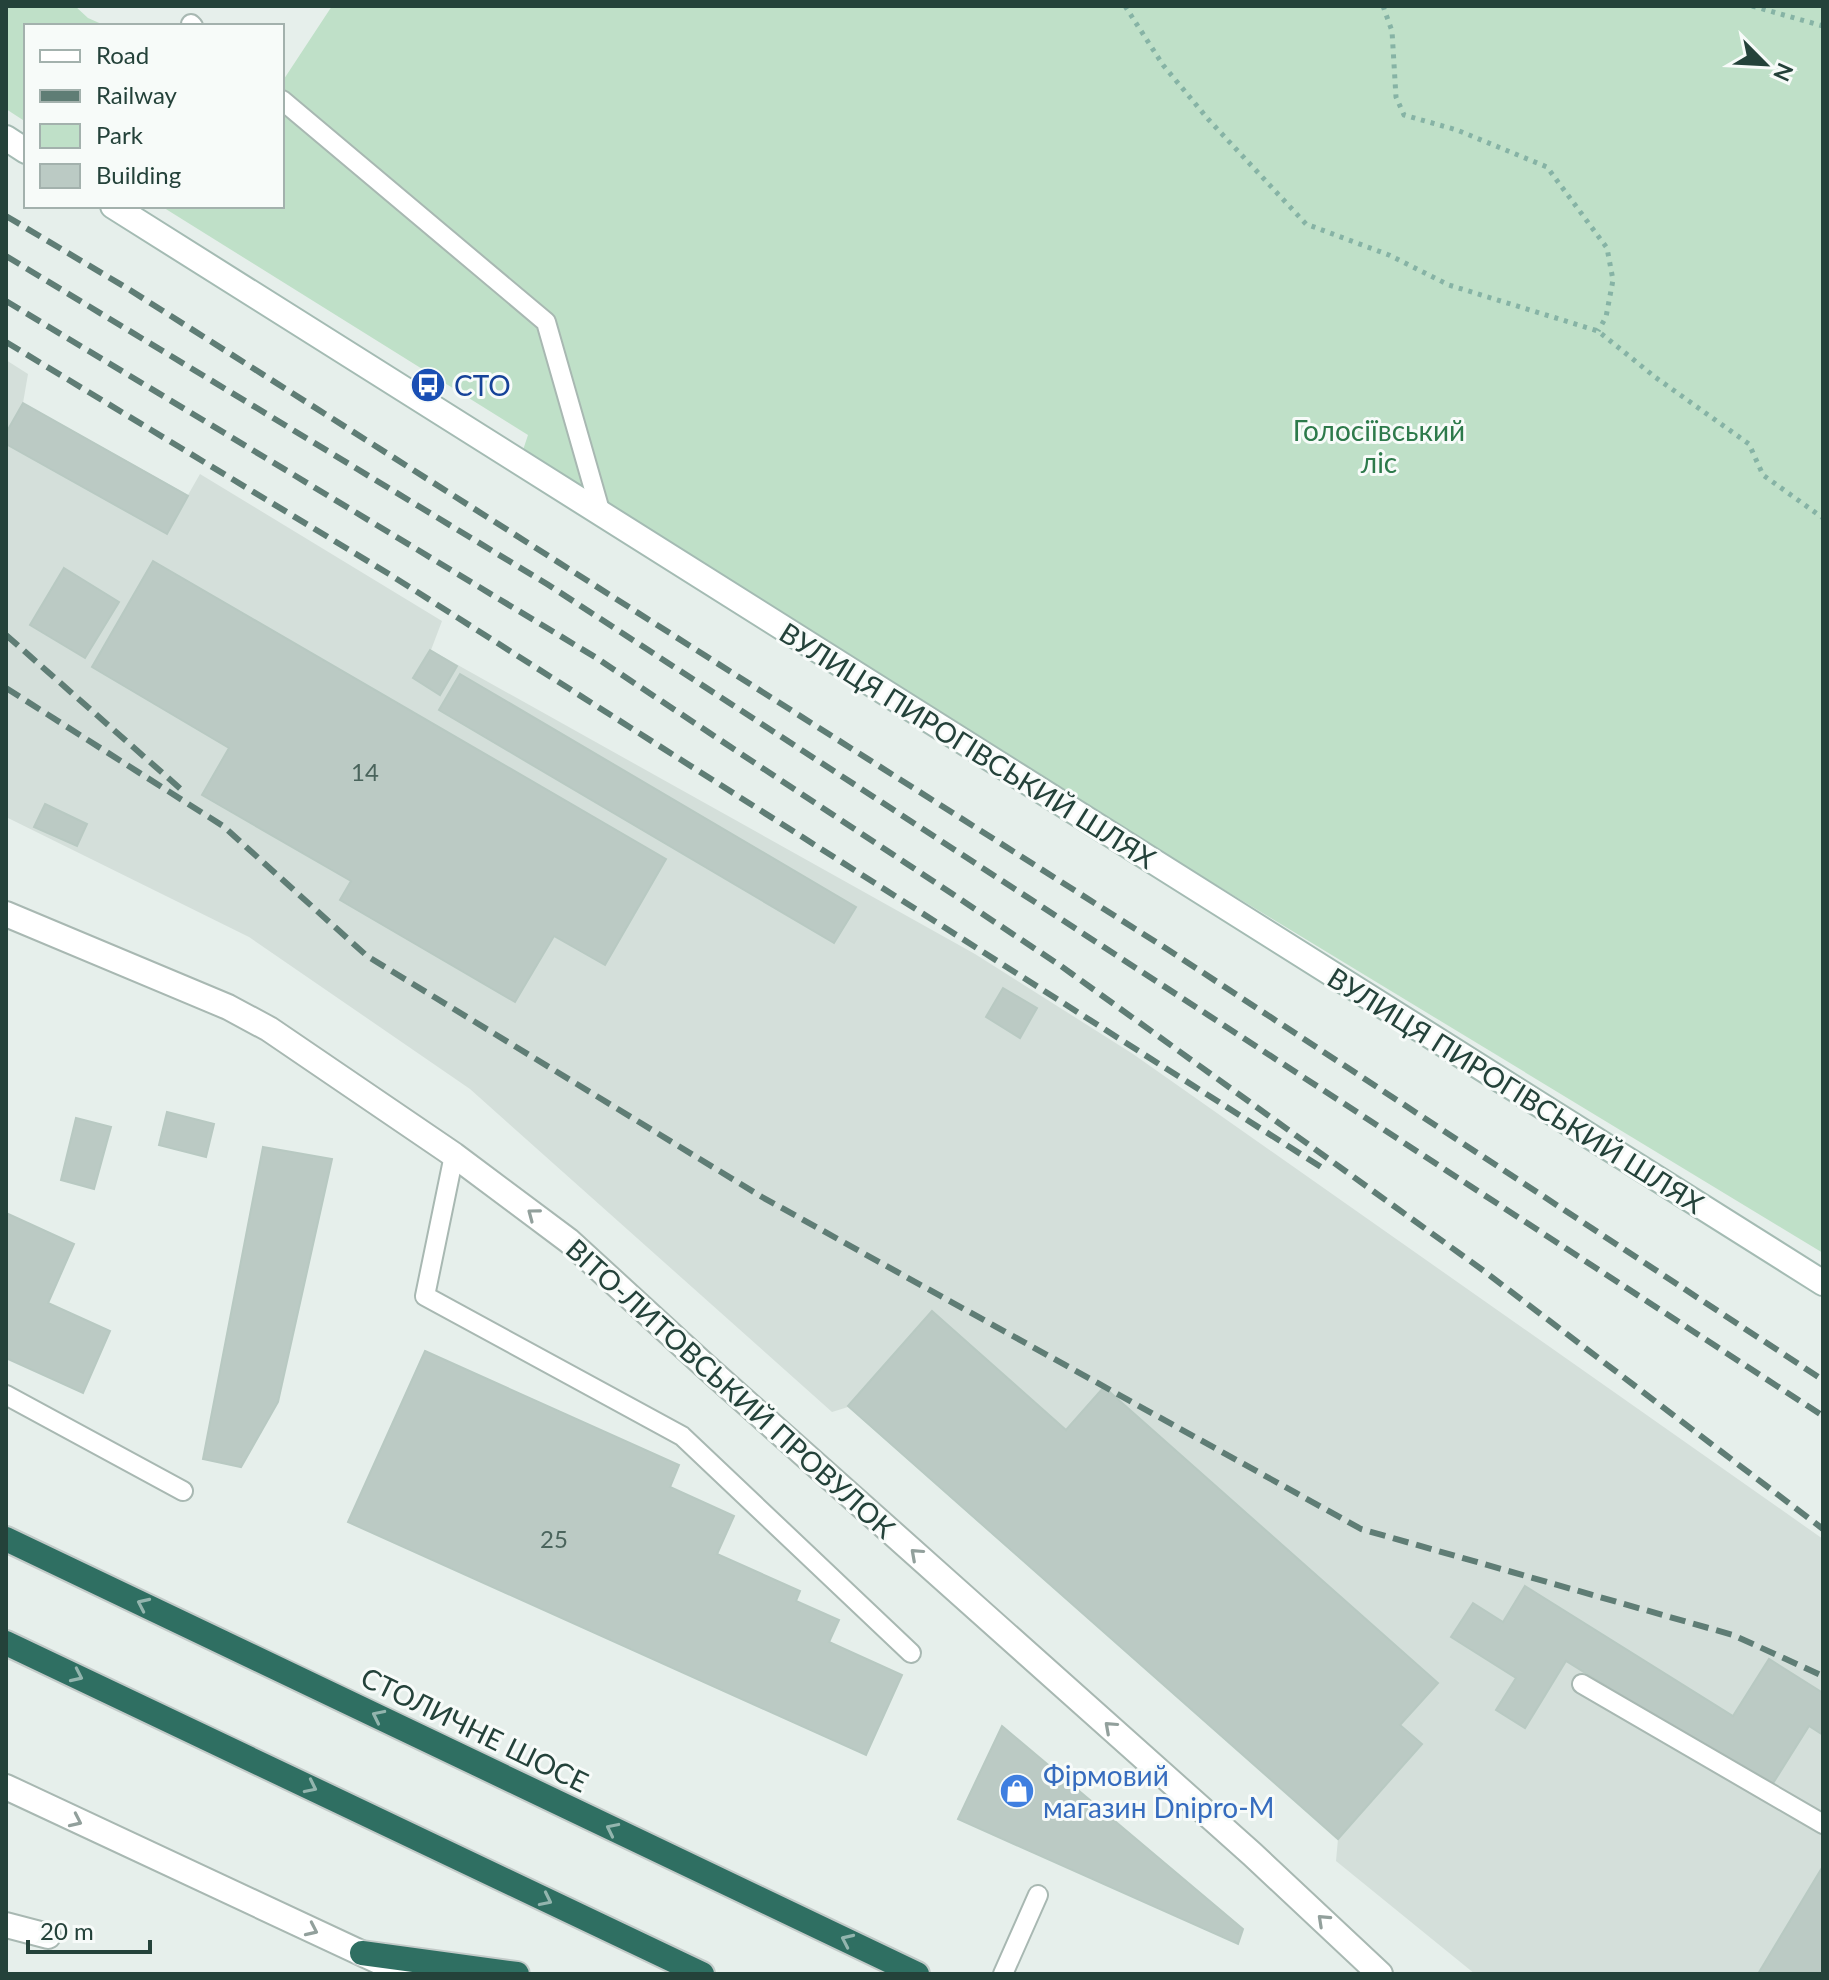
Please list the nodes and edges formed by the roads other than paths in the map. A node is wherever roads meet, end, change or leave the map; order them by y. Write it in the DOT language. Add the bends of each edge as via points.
graph roads {
  1 [pos="284,102"];
  2 [pos="6,138"];
  3 [pos="24,150"];
  4 [pos="116,208"];
  5 [pos="601,514"];
  6 [pos="6,914"];
  7 [pos="454,1155"];
  8 [pos="1823,1283"];
  9 [pos="6,1395"];
  10 [pos="183,1491"];
  11 [pos="6,1539"];
  12 [pos="6,1643"];
  13 [pos="911,1653"];
  14 [pos="1582,1684"];
  15 [pos="6,1787"];
  16 [pos="1823,1824"];
  17 [pos="1038,1895"];
  18 [pos="6,1925"];
  19 [pos="48,1936"];
  20 [pos="362,1953"];
  21 [pos="406,1974"];
  22 [pos="517,1974"];
  23 [pos="702,1974"];
  24 [pos="917,1974"];
  25 [pos="1003,1974"];
  26 [pos="1380,1974"];
  1 -- 5 [label="lane" via="546,322"];
  2 -- 3 [label="street"];
  4 -- 5 [label="street, ВУЛИЦЯ ПИРОГІВСЬКИЙ ШЛЯХ"];
  5 -- 8 [label="street, ВУЛИЦЯ ПИРОГІВСЬКИЙ ШЛЯХ"];
  6 -- 7 [label="street, ВІТО-ЛИТОВСЬКИЙ ПРОВУЛОК" via="269,1029"];
  7 -- 13 [label="lane" via="425,1296 682,1436"];
  26 -- 7 [label="street, ВІТО-ЛИТОВСЬКИЙ ПРОВУЛОК, one-way" via="569,1241"];
  9 -- 10 [label="lane"];
  24 -- 11 [label="highway, СТОЛИЧНЕ ШОСЕ, one-way"];
  12 -- 23 [label="highway, one-way"];
  14 -- 16 [label="lane"];
  15 -- 20 [label="street, one-way"];
  17 -- 25 [label="lane"];
  18 -- 19 [label="street"];
  20 -- 21 [label="street"];
  20 -- 22 [label="highway"];
}
